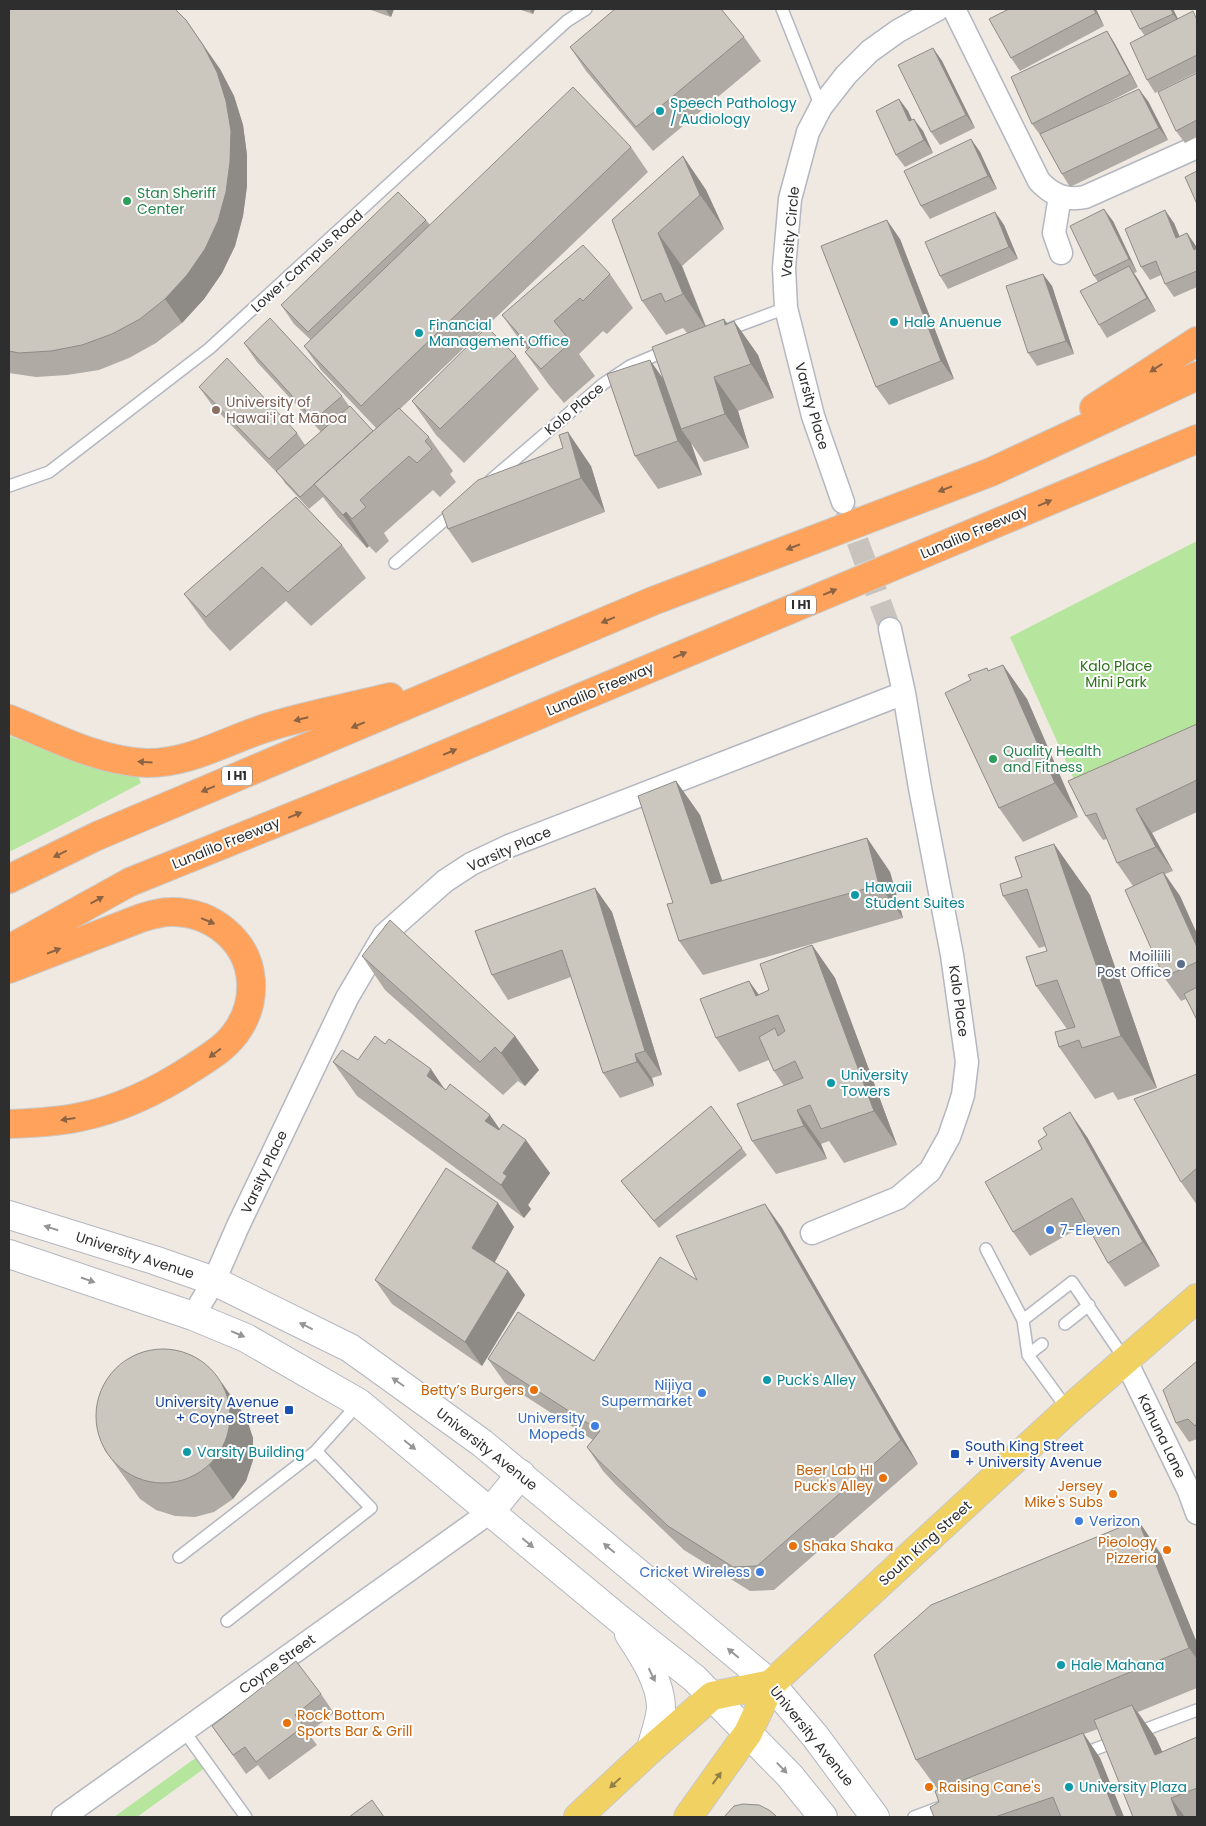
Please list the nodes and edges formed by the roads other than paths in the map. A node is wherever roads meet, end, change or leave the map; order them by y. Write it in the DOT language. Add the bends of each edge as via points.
graph roads {
  1 [pos="586,9"];
  2 [pos="782,9"];
  3 [pos="938,9"];
  4 [pos="954,9"];
  5 [pos="821,107"];
  6 [pos="1197,147"];
  7 [pos="1060,196"];
  8 [pos="1061,253"];
  9 [pos="786,308"];
  10 [pos="709,336"];
  11 [pos="1197,341"];
  12 [pos="681,346"];
  13 [pos="1197,376"];
  14 [pos="1197,439"];
  15 [pos="991,472"];
  16 [pos="9,486"];
  17 [pos="484,486"];
  18 [pos="843,502"];
  19 [pos="462,506"];
  20 [pos="395,563"];
  21 [pos="890,629"];
  22 [pos="467,679"];
  23 [pos="904,693"];
  24 [pos="9,719"];
  25 [pos="9,879"];
  26 [pos="9,949"];
  27 [pos="9,968"];
  28 [pos="9,1124"];
  29 [pos="9,1215"];
  30 [pos="812,1233"];
  31 [pos="986,1249"];
  32 [pos="9,1254"];
  33 [pos="214,1281"];
  34 [pos="1197,1298"];
  35 [pos="1089,1305"];
  36 [pos="193,1316"];
  37 [pos="1022,1320"];
  38 [pos="1066,1324"];
  39 [pos="1042,1344"];
  40 [pos="1028,1355"];
  41 [pos="1126,1361"];
  42 [pos="359,1403"];
  43 [pos="1068,1410"];
  44 [pos="316,1451"];
  45 [pos="521,1474"];
  46 [pos="490,1512"];
  47 [pos="1197,1512"];
  48 [pos="179,1557"];
  49 [pos="618,1618"];
  50 [pos="227,1621"];
  51 [pos="770,1684"];
  52 [pos="712,1696"];
  53 [pos="1197,1710"];
  54 [pos="184,1731"];
  55 [pos="748,1733"];
  56 [pos="651,1749"];
  57 [pos="1070,1758"];
  58 [pos="960,1800"];
  59 [pos="63,1817"];
  60 [pos="246,1817"];
  61 [pos="578,1817"];
  62 [pos="688,1817"];
  63 [pos="822,1817"];
  64 [pos="875,1817"];
  65 [pos="914,1817"];
  1 -- 16 [label="lane, Lower Campus Road" via="567,22 210,348 49,472"];
  2 -- 5 [label="lane"];
  3 -- 5 [label="street, Varsity Circle" via="870,51"];
  4 -- 7 [label="street" via="1039,181"];
  5 -- 9 [label="street, Varsity Circle" via="804,141 790,199 784,268"];
  6 -- 7 [label="street" via="1091,195 1078,198"];
  7 -- 8 [label="street" via="1054,233"];
  9 -- 10 [label="lane"];
  9 -- 18 [label="street, Varsity Place" via="813,416"];
  11 -- 15 [label="highway, one-way"];
  12 -- 17 [label="lane, Kolo Place" via="630,366 603,384"];
  13 -- 15 [label="highway, I H1"];
  26 -- 14 [label="highway, Lunalilo Freeway / I H1, one-way" via="130,882 405,771"];
  15 -- 22 [label="highway, I H1, one-way" via="653,601"];
  19 -- 20 [label="lane"];
  21 -- 23 [label="street"];
  22 -- 24 [label="highway, one-way" via="271,726 187,758 166,762 144,763 90,751"];
  22 -- 25 [label="highway, I H1, one-way" via="97,836"];
  23 -- 30 [label="street, Kalo Place" via="952,955 967,1062 963,1095 949,1137 930,1171 898,1198"];
  23 -- 33 [label="street, Varsity Place" via="509,846 445,881 384,935 366,965 347,998"];
  27 -- 28 [label="highway, one-way" via="141,918 171,912 188,914 218,925 240,945 247,960 251,989 245,1017 230,1040 217,1052 152,1093 81,1117"];
  33 -- 29 [label="main road, University Avenue, one-way"];
  31 -- 37 [label="lane"];
  32 -- 36 [label="main road, one-way"];
  33 -- 36 [label="street, Varsity Place"];
  45 -- 33 [label="main road, University Avenue, one-way" via="350,1348"];
  34 -- 41 [label="main road, South King Street"];
  35 -- 37 [label="lane" via="1072,1282"];
  35 -- 38 [label="lane"];
  35 -- 41 [label="lane"];
  36 -- 42 [label="main road, one-way" via="246,1338"];
  37 -- 40 [label="lane"];
  39 -- 40 [label="lane"];
  40 -- 43 [label="lane"];
  41 -- 43 [label="main road, South King Street"];
  41 -- 47 [label="street, Kahuna Lane"];
  42 -- 44 [label="lane"];
  42 -- 46 [label="main road, one-way"];
  43 -- 51 [label="main road, South King Street"];
  44 -- 48 [label="lane"];
  44 -- 50 [label="lane" via="371,1508"];
  45 -- 46 [label="main road"];
  51 -- 45 [label="main road, University Avenue, one-way"];
  46 -- 49 [label="main road, one-way"];
  46 -- 54 [label="street, Coyne Street"];
  49 -- 52 [label="main road"];
  49 -- 56 [label="main road, one-way" via="657,1686 661,1709"];
  51 -- 52 [label="main road"];
  51 -- 55 [label="main road, South King Street"];
  51 -- 64 [label="main road, University Avenue" via="815,1736"];
  52 -- 55 [label="main road"];
  52 -- 56 [label="main road"];
  53 -- 57 [label="lane"];
  54 -- 59 [label="street, Coyne Street"];
  54 -- 60 [label="lane"];
  62 -- 55 [label="main road, South King Street, one-way"];
  55 -- 63 [label="main road, one-way" via="790,1776"];
  56 -- 61 [label="main road, one-way"];
  58 -- 65 [label="lane"];
}
